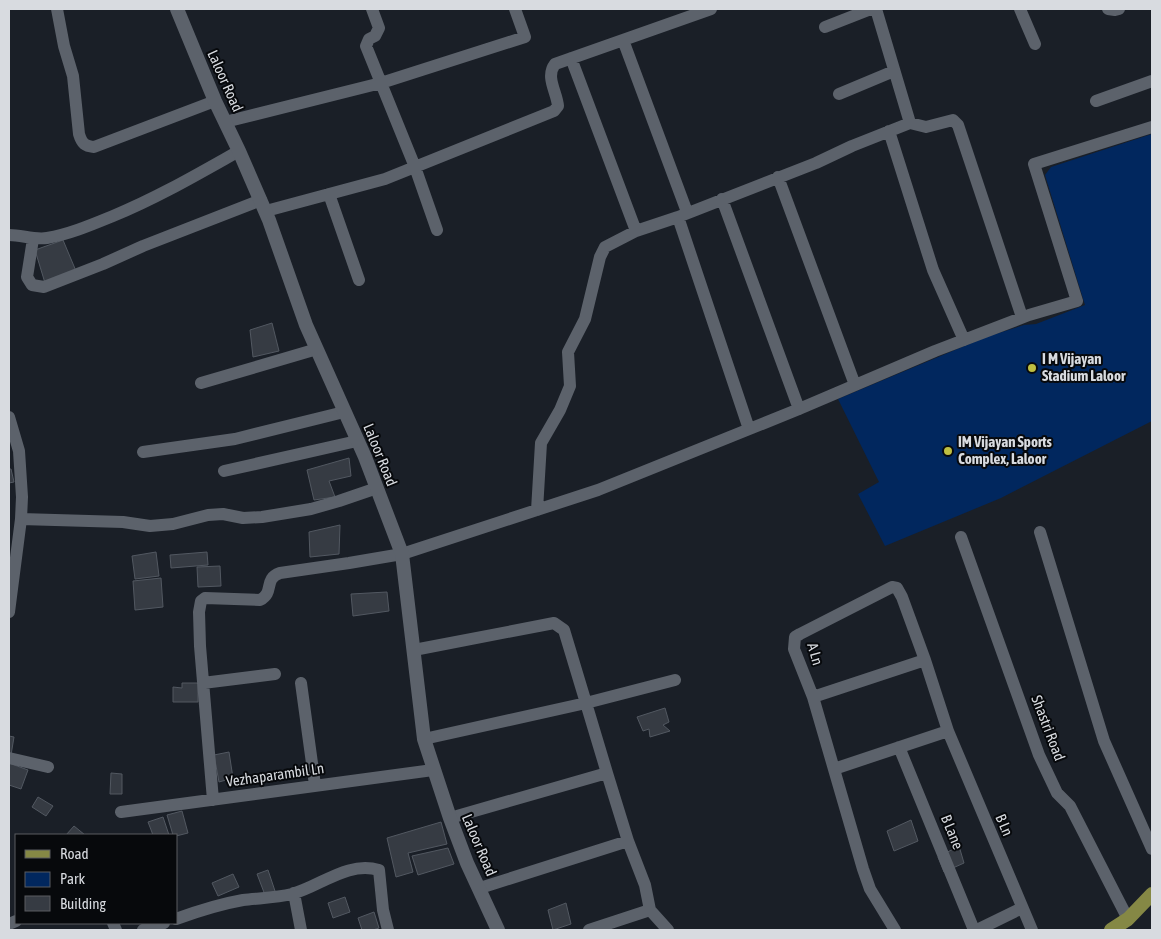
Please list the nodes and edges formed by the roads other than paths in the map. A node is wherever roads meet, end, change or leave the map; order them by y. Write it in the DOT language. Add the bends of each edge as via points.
graph roads {
  1 [pos="57,9"];
  2 [pos="177,9"];
  3 [pos="372,9"];
  4 [pos="515,9"];
  5 [pos="711,9"];
  6 [pos="872,9"];
  7 [pos="876,9"];
  8 [pos="1020,9"];
  9 [pos="1108,9"];
  10 [pos="1119,9"];
  11 [pos="686,13"];
  12 [pos="825,27"];
  13 [pos="623,40"];
  14 [pos="1035,44"];
  15 [pos="571,58"];
  16 [pos="894,71"];
  17 [pos="1152,81"];
  18 [pos="381,83"];
  19 [pos="839,94"];
  20 [pos="215,101"];
  21 [pos="1096,102"];
  22 [pos="225,122"];
  23 [pos="910,123"];
  24 [pos="1152,127"];
  25 [pos="889,132"];
  26 [pos="239,151"];
  27 [pos="415,168"];
  28 [pos="778,178"];
  29 [pos="329,194"];
  30 [pos="722,199"];
  31 [pos="263,206"];
  32 [pos="683,215"];
  33 [pos="437,230"];
  34 [pos="636,231"];
  35 [pos="9,235"];
  36 [pos="33,239"];
  37 [pos="359,280"];
  38 [pos="1022,317"];
  39 [pos="964,340"];
  40 [pos="317,349"];
  41 [pos="201,382"];
  42 [pos="854,385"];
  43 [pos="799,409"];
  44 [pos="344,412"];
  45 [pos="9,417"];
  46 [pos="749,429"];
  47 [pos="357,441"];
  48 [pos="143,452"];
  49 [pos="224,471"];
  50 [pos="377,488"];
  51 [pos="538,510"];
  52 [pos="21,519"];
  53 [pos="1040,532"];
  54 [pos="961,537"];
  55 [pos="402,554"];
  56 [pos="9,612"];
  57 [pos="414,650"];
  58 [pos="925,660"];
  59 [pos="275,674"];
  60 [pos="675,680"];
  61 [pos="203,683"];
  62 [pos="301,683"];
  63 [pos="813,697"];
  64 [pos="586,703"];
  65 [pos="948,731"];
  66 [pos="424,739"];
  67 [pos="899,747"];
  68 [pos="9,758"];
  69 [pos="48,767"];
  70 [pos="834,769"];
  71 [pos="434,770"];
  72 [pos="608,773"];
  73 [pos="315,785"];
  74 [pos="213,800"];
  75 [pos="121,812"];
  76 [pos="450,818"];
  77 [pos="628,841"];
  78 [pos="1152,849"];
  79 [pos="480,888"];
  80 [pos="294,894"];
  81 [pos="1152,894"];
  82 [pos="1022,908"];
  83 [pos="650,910"];
  84 [pos="178,917"];
  85 [pos="1128,919"];
  86 [pos="161,924"];
  87 [pos="143,930"];
  88 [pos="301,930"];
  89 [pos="388,930"];
  90 [pos="498,930"];
  91 [pos="589,930"];
  92 [pos="668,930"];
  93 [pos="895,930"];
  94 [pos="976,930"];
  95 [pos="1032,930"];
  96 [pos="1111,930"];
  1 -- 20 [label="street" via="73,76 79,134 86,146 94,147"];
  2 -- 20 [label="street, Laloor Road"];
  3 -- 18 [label="street" via="380,28 366,46"];
  4 -- 18 [label="street" via="525,37"];
  5 -- 11 [label="street"];
  6 -- 12 [label="street"];
  7 -- 16 [label="street"];
  8 -- 14 [label="street"];
  9 -- 10 [label="street"];
  11 -- 13 [label="street"];
  13 -- 15 [label="street"];
  13 -- 32 [label="street"];
  15 -- 27 [label="street" via="555,64 550,70 558,98 558,106 554,110"];
  15 -- 34 [label="street"];
  16 -- 19 [label="street"];
  16 -- 23 [label="street"];
  17 -- 21 [label="street"];
  18 -- 22 [label="street"];
  18 -- 27 [label="street"];
  20 -- 22 [label="street, Laloor Road"];
  22 -- 26 [label="street, Laloor Road"];
  23 -- 25 [label="street"];
  23 -- 38 [label="street" via="926,127 954,120 958,126"];
  24 -- 38 [label="street" via="1034,164 1077,301"];
  25 -- 28 [label="street"];
  25 -- 39 [label="street" via="933,270"];
  26 -- 31 [label="street, Laloor Road"];
  26 -- 36 [label="street" via="140,205 88,226"];
  27 -- 29 [label="street"];
  27 -- 33 [label="street"];
  28 -- 30 [label="street"];
  28 -- 42 [label="street"];
  29 -- 31 [label="street"];
  29 -- 37 [label="street"];
  30 -- 32 [label="street"];
  30 -- 43 [label="street"];
  31 -- 36 [label="street" via="143,246 44,288 32,285 27,276"];
  31 -- 40 [label="street, Laloor Road"];
  32 -- 34 [label="street"];
  32 -- 46 [label="street"];
  34 -- 51 [label="street" via="605,247 600,257 585,319 568,352 570,386 541,443"];
  35 -- 36 [label="street"];
  38 -- 39 [label="street"];
  39 -- 42 [label="street"];
  40 -- 41 [label="street"];
  40 -- 44 [label="street, Laloor Road"];
  42 -- 43 [label="street"];
  43 -- 46 [label="street"];
  44 -- 47 [label="street, Laloor Road"];
  44 -- 48 [label="street" via="235,439"];
  45 -- 52 [label="street" via="19,451"];
  46 -- 51 [label="street" via="598,490"];
  47 -- 49 [label="street"];
  47 -- 50 [label="street, Laloor Road"];
  50 -- 52 [label="street" via="339,502 262,517 208,515 150,526 123,522"];
  50 -- 55 [label="street, Laloor Road"];
  51 -- 55 [label="street"];
  52 -- 56 [label="street"];
  53 -- 78 [label="street" via="1104,741"];
  54 -- 85 [label="street, Shastri Road" via="1039,755 1057,793 1070,806"];
  55 -- 57 [label="street, Laloor Road"];
  55 -- 61 [label="street" via="273,575 269,592 260,600 205,598 199,612"];
  57 -- 64 [label="street" via="554,623 564,630"];
  57 -- 66 [label="street, Laloor Road"];
  58 -- 63 [label="street"];
  58 -- 63 [label="street, A Ln" via="902,597 897,588 892,587 795,637 794,649"];
  58 -- 65 [label="street, A Ln"];
  59 -- 61 [label="street"];
  60 -- 64 [label="street"];
  61 -- 74 [label="street"];
  62 -- 73 [label="street"];
  63 -- 70 [label="street, A Ln"];
  64 -- 66 [label="street"];
  64 -- 72 [label="street"];
  65 -- 67 [label="street"];
  65 -- 82 [label="street, B Ln"];
  66 -- 71 [label="street, Laloor Road"];
  67 -- 70 [label="street"];
  67 -- 94 [label="street, B Lane"];
  68 -- 69 [label="street"];
  70 -- 93 [label="street, A Ln" via="870,889"];
  71 -- 73 [label="street, Vezhaparambil Ln"];
  71 -- 76 [label="street, Laloor Road"];
  72 -- 76 [label="street"];
  72 -- 77 [label="street"];
  73 -- 74 [label="street, Vezhaparambil Ln"];
  74 -- 75 [label="street, Vezhaparambil Ln"];
  76 -- 79 [label="street, Laloor Road"];
  77 -- 79 [label="street"];
  77 -- 83 [label="street" via="645,885"];
  79 -- 90 [label="street, Laloor Road"];
  80 -- 84 [label="street" via="242,900"];
  80 -- 88 [label="street"];
  80 -- 89 [label="street" via="338,873 379,870"];
  81 -- 85 [label="main road"];
  82 -- 94 [label="street"];
  82 -- 95 [label="street, B Ln"];
  83 -- 91 [label="street"];
  83 -- 92 [label="street"];
  85 -- 96 [label="main road"];
  86 -- 87 [label="street"];
}
